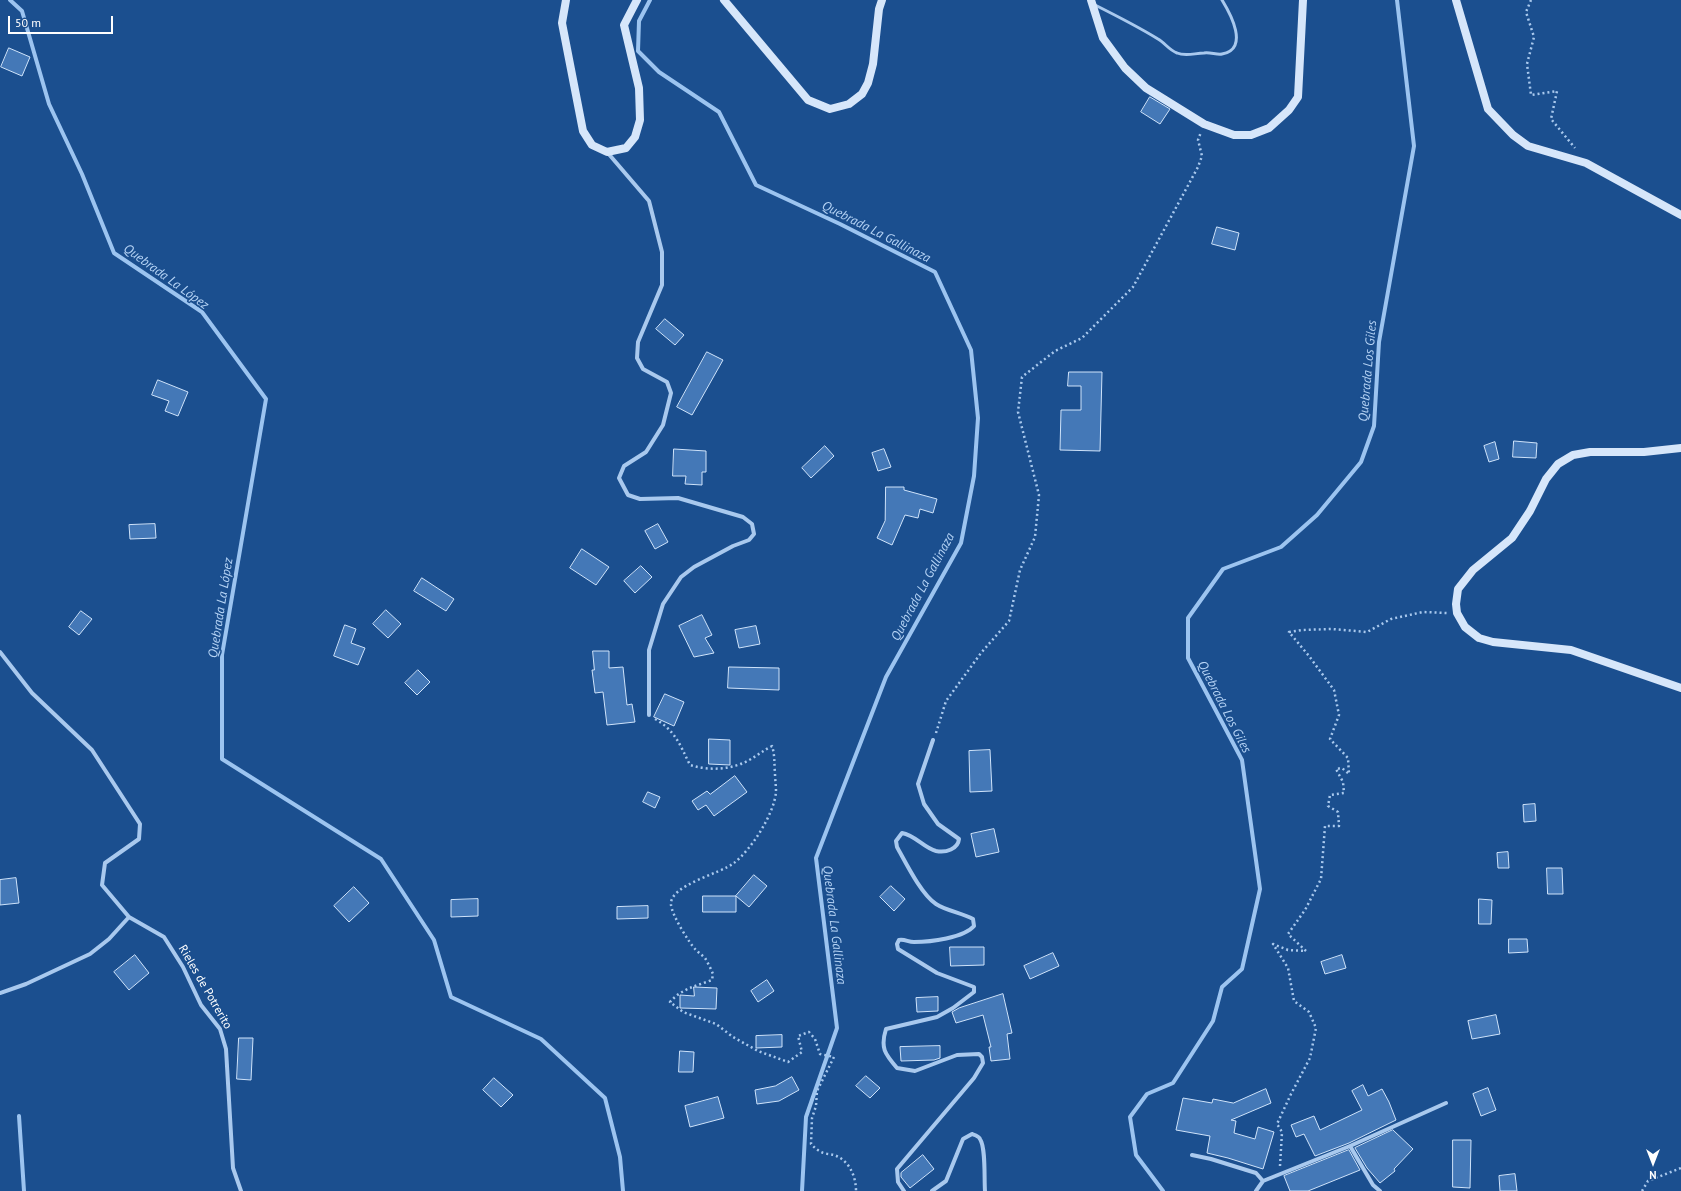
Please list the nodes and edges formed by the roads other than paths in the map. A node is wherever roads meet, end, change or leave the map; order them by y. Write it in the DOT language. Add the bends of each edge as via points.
graph roads {
  1 [pos="566,0"];
  2 [pos="637,0"];
  3 [pos="724,0"];
  4 [pos="882,0"];
  5 [pos="1222,0"];
  6 [pos="1303,0"];
  7 [pos="1456,0"];
  8 [pos="1091,1"];
  9 [pos="607,152"];
  10 [pos="1681,215"];
  11 [pos="1681,448"];
  12 [pos="0,652"];
  13 [pos="1681,688"];
  14 [pos="650,715"];
  15 [pos="933,740"];
  16 [pos="129,917"];
  17 [pos="0,993"];
  18 [pos="1446,1103"];
  19 [pos="1350,1146"];
  20 [pos="1192,1155"];
  21 [pos="1263,1181"];
  22 [pos="241,1191"];
  23 [pos="904,1191"];
  24 [pos="932,1191"];
  25 [pos="985,1191"];
  26 [pos="1256,1191"];
  27 [pos="1380,1191"];
  1 -- 9 [label="main road" via="562,23 583,131 592,145"];
  2 -- 9 [label="main road" via="624,25 639,88 640,120 635,137 626,148"];
  3 -- 4 [label="main road" via="808,100 830,109 850,104 862,94 868,84 873,64 878,9"];
  5 -- 8 [label="lane" via="1231,16 1237,39 1234,46 1222,54 1190,55 1170,50 1160,40"];
  6 -- 8 [label="main road" via="1298,97 1289,110 1269,128 1251,135 1234,135 1204,124 1146,88 1125,68 1103,38"];
  7 -- 10 [label="main road" via="1488,109 1513,135 1528,146 1586,163"];
  9 -- 14 [label="street" via="649,201 662,252 662,285 638,342 637,358 643,369 667,382 671,393 663,424 646,452 624,466 619,478 628,495 640,499 678,498 714,508 743,517 752,524 754,534 748,540 694,567 681,578 663,604 650,650"];
  11 -- 13 [label="main road" via="1644,452 1590,452 1573,455 1558,464 1546,479 1512,538 1473,570 1458,589 1456,604 1457,613 1465,627 1479,638 1493,642 1571,650"];
  12 -- 16 [label="street, Rieles de Potrerito" via="32,693 92,750 140,824 139,840 105,863 102,885"];
  15 -- 23 [label="street" via="918,784 924,804 938,824 959,839 958,844 952,850 937,851 909,834 902,834 896,841 897,847 920,885 935,903 973,920 974,926 967,932 937,940 899,940 898,949 937,973 974,987 974,992 937,1017 886,1029 882,1042 886,1054 897,1068 915,1071 957,1055 971,1053 982,1057 983,1063 974,1078 897,1169 898,1182"];
  16 -- 17 [label="street" via="109,939 90,954 26,984"];
  16 -- 22 [label="street, Rieles de Potrerito" via="164,937 183,967 201,1005 220,1029 226,1049 233,1168"];
  18 -- 19 [label="street"];
  19 -- 21 [label="street"];
  19 -- 27 [label="street" via="1373,1185"];
  20 -- 21 [label="street" via="1256,1173"];
  21 -- 26 [label="street"];
  24 -- 25 [label="street" via="946,1181 963,1139 972,1134 981,1140"];
}
